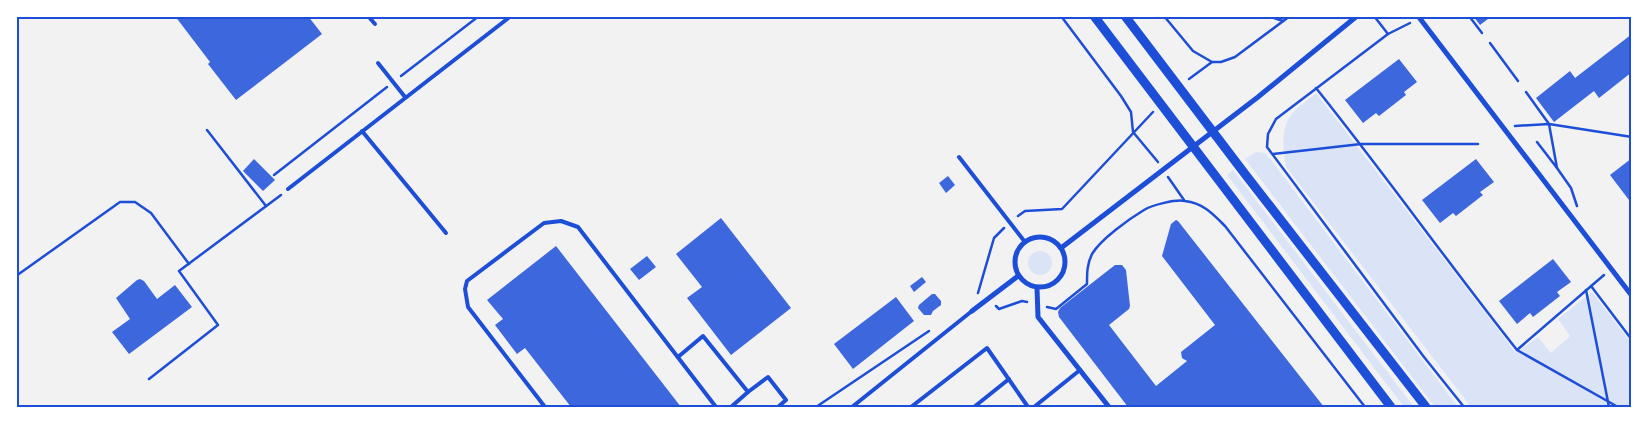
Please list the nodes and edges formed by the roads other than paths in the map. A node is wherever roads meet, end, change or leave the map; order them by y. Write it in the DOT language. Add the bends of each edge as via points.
graph roads {
  1 [pos="368,16"];
  2 [pos="511,16"];
  3 [pos="1094,16"];
  4 [pos="1125,16"];
  5 [pos="1357,16"];
  6 [pos="1419,17"];
  7 [pos="375,24"];
  8 [pos="378,63"];
  9 [pos="406,98"];
  10 [pos="362,131"];
  11 [pos="1213,131"];
  12 [pos="1194,147"];
  13 [pos="959,157"];
  14 [pos="288,189"];
  15 [pos="446,234"];
  16 [pos="1025,242"];
  17 [pos="1062,248"];
  18 [pos="1018,276"];
  19 [pos="1037,288"];
  20 [pos="1632,296"];
  21 [pos="972,311"];
  22 [pos="678,357"];
  23 [pos="1080,370"];
  24 [pos="1009,379"];
  25 [pos="748,392"];
  26 [pos="545,407"];
  27 [pos="716,407"];
  28 [pos="731,407"];
  29 [pos="778,407"];
  30 [pos="852,407"];
  31 [pos="911,407"];
  32 [pos="974,407"];
  33 [pos="1028,407"];
  34 [pos="1034,407"];
  35 [pos="1109,407"];
  36 [pos="1391,407"];
  37 [pos="1426,407"];
  1 -- 7 [label="lane"];
  2 -- 9 [label="lane"];
  3 -- 12 [label="street"];
  4 -- 11 [label="street"];
  5 -- 11 [label="street"];
  6 -- 20 [label="street"];
  8 -- 9 [label="lane"];
  9 -- 10 [label="lane"];
  10 -- 14 [label="lane"];
  10 -- 15 [label="lane"];
  11 -- 12 [label="street"];
  11 -- 37 [label="street"];
  12 -- 17 [label="street"];
  12 -- 36 [label="street"];
  13 -- 16 [label="lane"];
  16 -- 17 [label="street" via="1033,238 1049,238"];
  16 -- 18 [label="street" via="1014,261"];
  17 -- 19 [label="street" via="1066,264 1064,272 1054,284"];
  18 -- 19 [label="street"];
  18 -- 21 [label="street"];
  19 -- 23 [label="street" via="1038,317"];
  21 -- 30 [label="lane"];
  22 -- 25 [label="lane" via="703,336"];
  22 -- 26 [label="lane" via="578,227 561,221 544,223 467,281 465,290 468,308"];
  22 -- 27 [label="lane"];
  23 -- 34 [label="lane"];
  23 -- 35 [label="street"];
  24 -- 31 [label="lane" via="987,348"];
  24 -- 32 [label="lane"];
  24 -- 33 [label="lane"];
  25 -- 28 [label="lane"];
  25 -- 29 [label="lane" via="768,377 786,400"];
}
